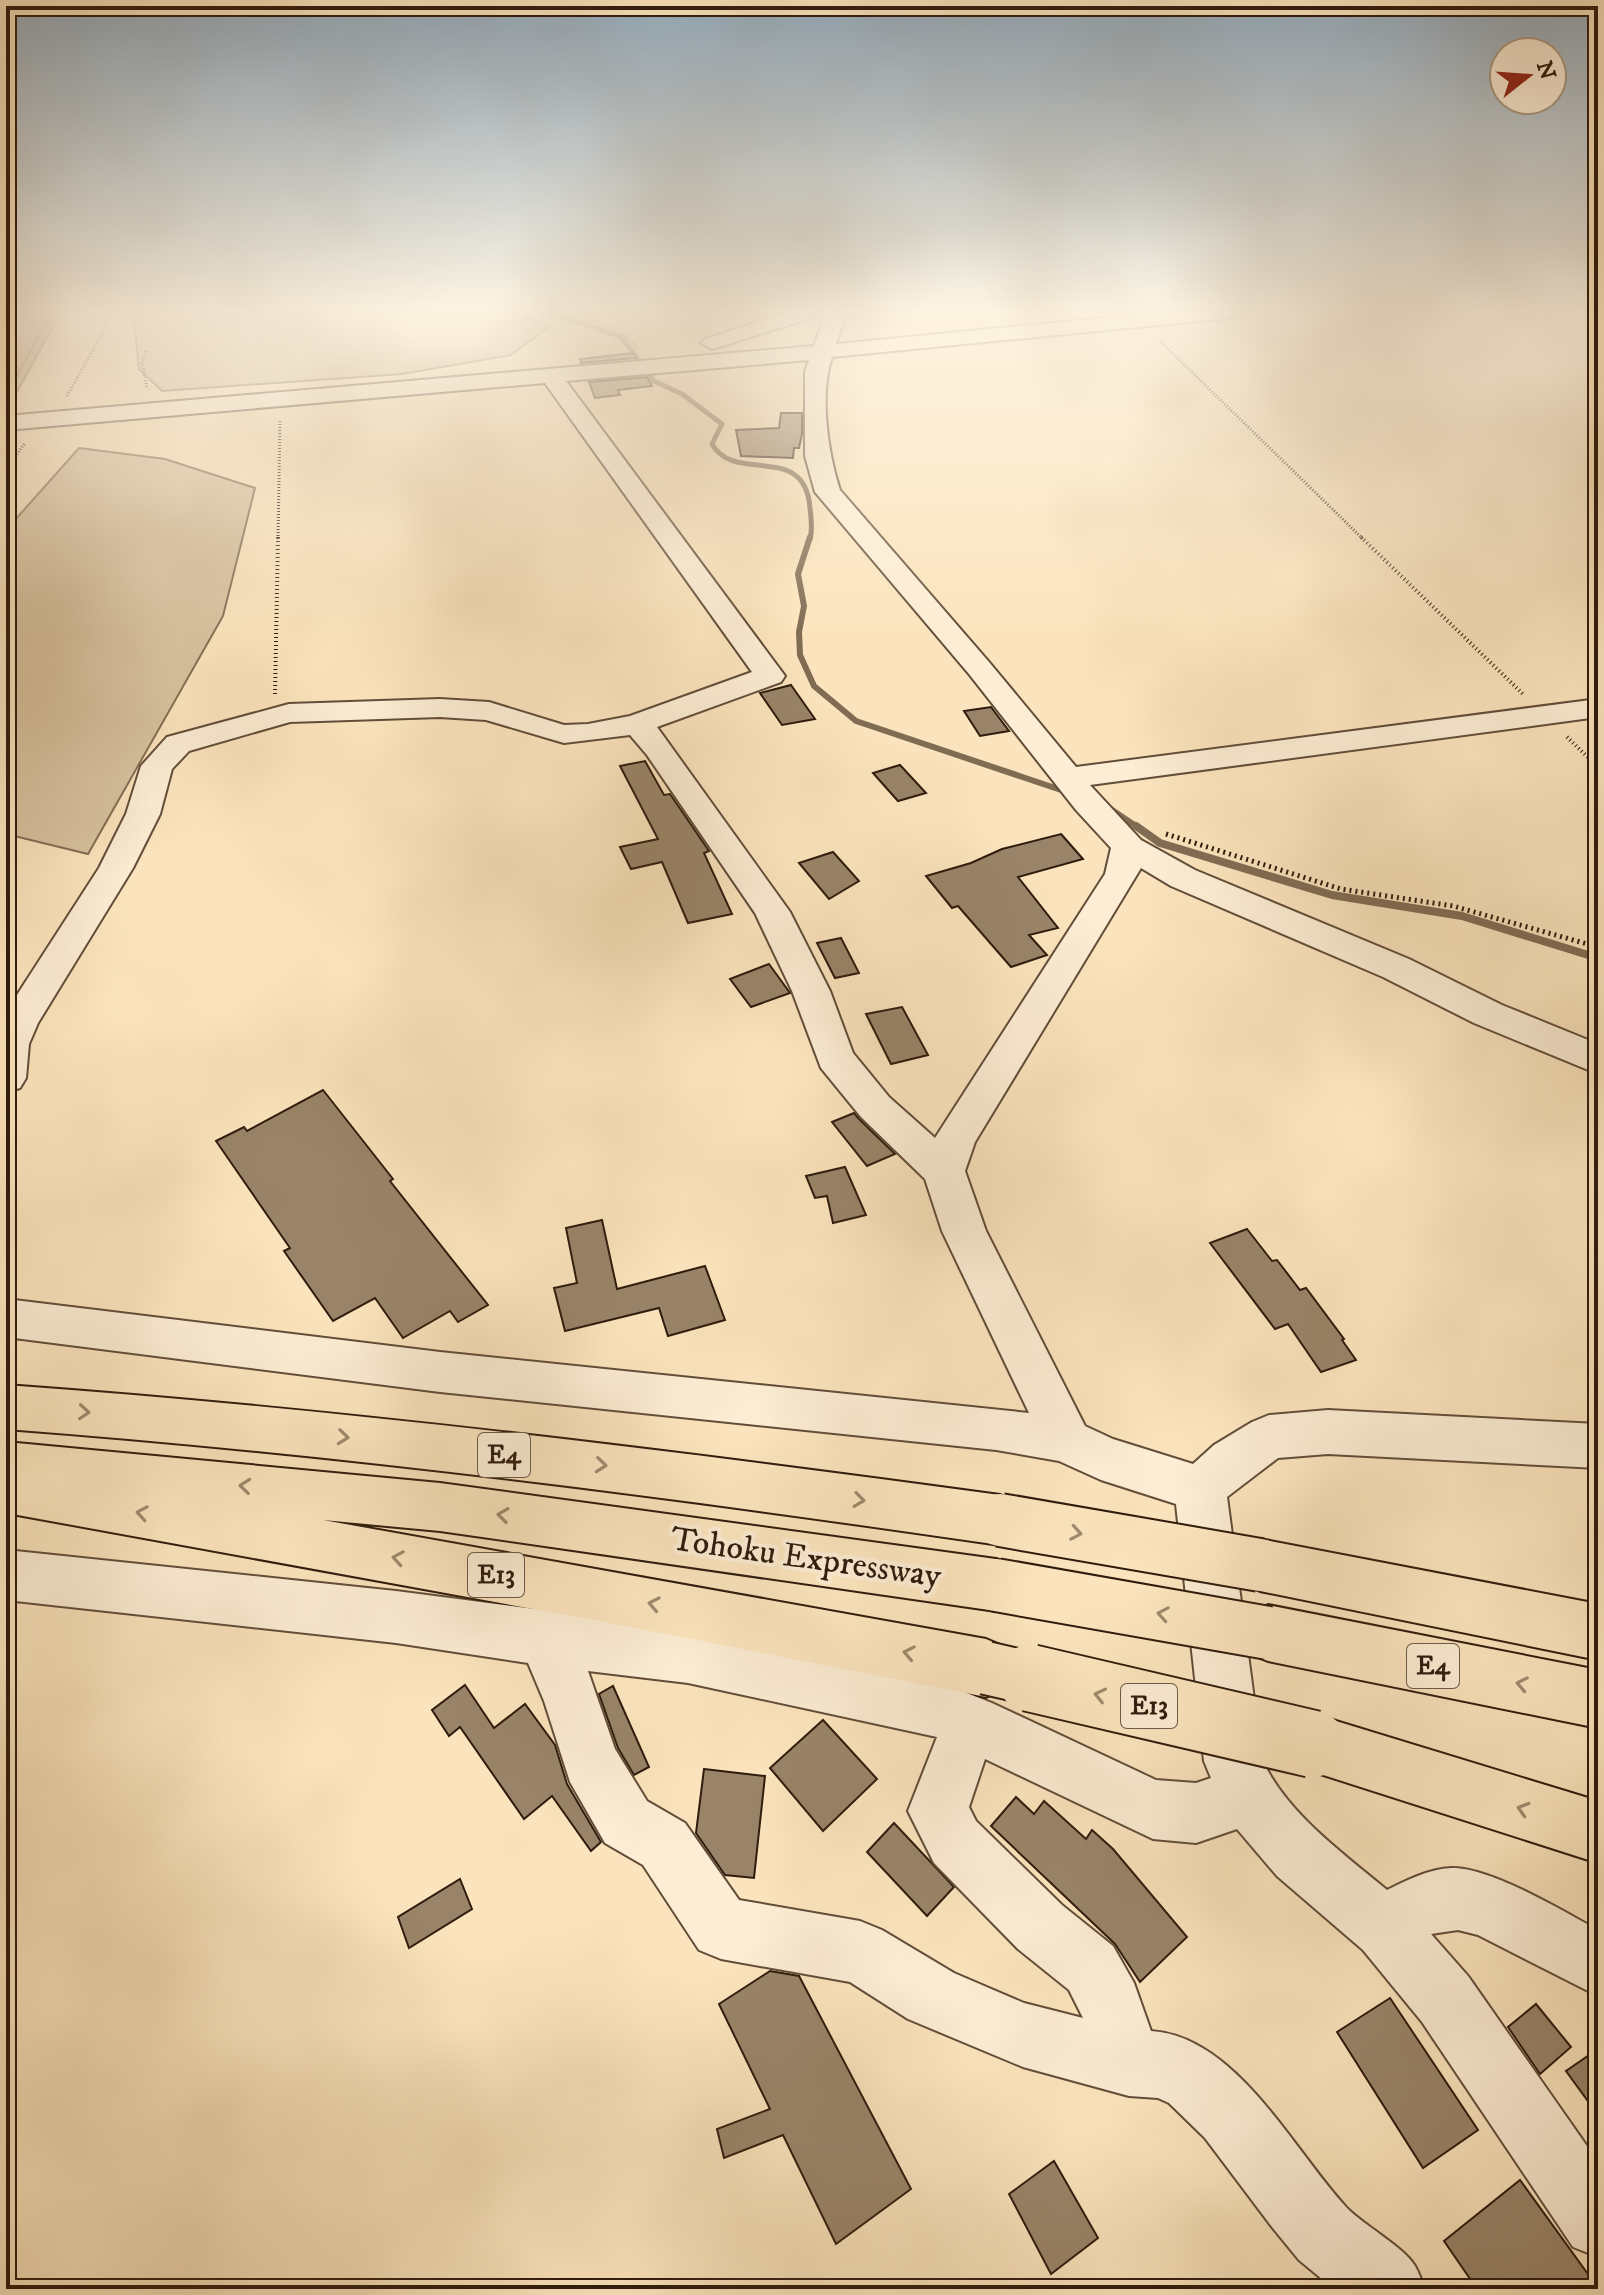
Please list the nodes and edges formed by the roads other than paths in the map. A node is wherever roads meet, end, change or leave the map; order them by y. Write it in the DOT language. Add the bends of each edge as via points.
graph roads {
  1 [pos="55,419"];
  2 [pos="582,419"];
  3 [pos="817,419"];
  4 [pos="6,423"];
  5 [pos="1598,708"];
  6 [pos="637,724"];
  7 [pos="1076,789"];
  8 [pos="1144,839"];
  9 [pos="1598,1060"];
  10 [pos="6,1078"];
  11 [pos="944,1171"];
  12 [pos="6,1318"];
  13 [pos="6,1407"];
  14 [pos="1067,1441"];
  15 [pos="1598,1446"];
  16 [pos="6,1465"];
  17 [pos="6,1489"];
  18 [pos="1200,1489"];
  19 [pos="1281,1569"];
  20 [pos="6,1575"];
  21 [pos="1598,1620"];
  22 [pos="1598,1632"];
  23 [pos="545,1639"];
  24 [pos="1598,1699"];
  25 [pos="972,1723"];
  26 [pos="1248,1796"];
  27 [pos="1598,1832"];
  28 [pos="1385,1928"];
  29 [pos="1598,1964"];
  30 [pos="1129,2063"];
  31 [pos="1598,2222"];
  32 [pos="1389,2289"];
  1 -- 4 [label="street"];
  2 -- 6 [label="street" via="770,676"];
  3 -- 7 [label="street" via="817,456 828,492"];
  5 -- 7 [label="street"];
  6 -- 10 [label="street" via="578,734 466,709 275,716 178,744 157,766 143,814 116,868 19,1022 9,1044"];
  6 -- 11 [label="street" via="772,912 811,991 835,1058 875,1107"];
  7 -- 8 [label="street"];
  8 -- 9 [label="street" via="1183,878"];
  8 -- 11 [label="street" via="955,1140"];
  11 -- 14 [label="street" via="964,1231"];
  12 -- 14 [label="street"];
  13 -- 19 [label="highway, E4, one-way, bridge" via="134,1415 613,1467 1000,1520"];
  14 -- 18 [label="street" via="1101,1458"];
  15 -- 18 [label="street" via="1342,1433 1269,1437"];
  24 -- 16 [label="highway, Tohoku Expressway / E4, one-way, bridge" via="996,1585 440,1507"];
  27 -- 17 [label="highway, E13, one-way, bridge" via="1313,1744 986,1668"];
  18 -- 26 [label="street" via="1233,1761"];
  19 -- 21 [label="highway"];
  19 -- 22 [label="highway, E4"];
  20 -- 23 [label="street" via="396,1617"];
  23 -- 25 [label="street" via="688,1656 889,1697"];
  23 -- 30 [label="street" via="572,1700 590,1762 626,1822 664,1844 721,1928 860,1952 931,1996 1023,2035"];
  25 -- 26 [label="street" via="1153,1809 1196,1813"];
  25 -- 30 [label="street" via="938,1811 955,1842 1040,1927 1091,1968 1111,2006"];
  26 -- 28 [label="street" via="1298,1855"];
  28 -- 29 [label="street" via="1410,1909 1458,1899 1488,1908"];
  28 -- 31 [label="street" via="1445,1999"];
  30 -- 32 [label="street" via="1164,2065 1192,2080 1229,2114 1324,2235"];
}
